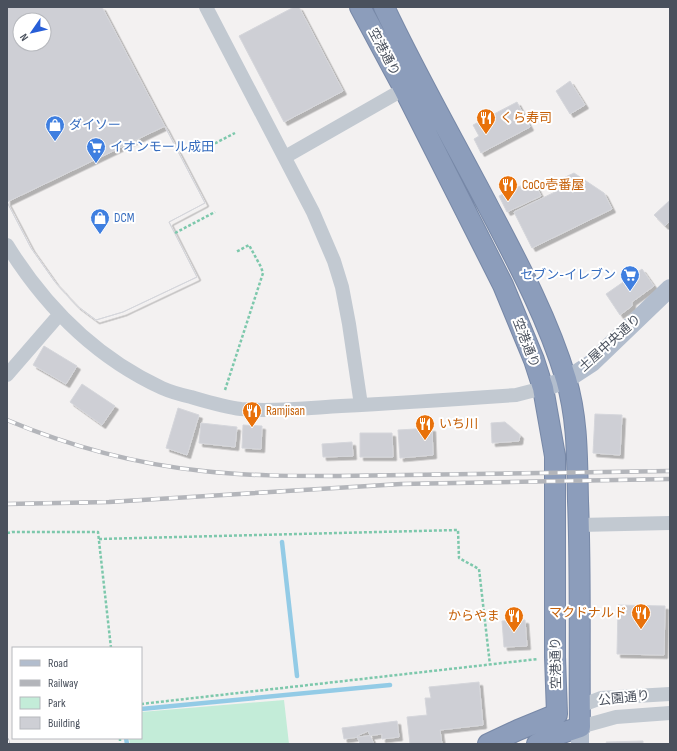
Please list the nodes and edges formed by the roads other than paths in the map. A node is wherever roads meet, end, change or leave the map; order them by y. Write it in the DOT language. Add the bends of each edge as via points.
graph roads {
  1 [pos="206,7"];
  2 [pos="360,7"];
  3 [pos="384,7"];
  4 [pos="404,89"];
  5 [pos="285,157"];
  6 [pos="7,245"];
  7 [pos="670,288"];
  8 [pos="59,316"];
  9 [pos="7,375"];
  10 [pos="566,380"];
  11 [pos="543,388"];
  12 [pos="361,405"];
  13 [pos="670,523"];
  14 [pos="579,526"];
  15 [pos="670,694"];
  16 [pos="580,706"];
  17 [pos="670,713"];
  18 [pos="557,714"];
  19 [pos="580,736"];
  20 [pos="556,739"];
  21 [pos="488,744"];
  22 [pos="537,744"];
  1 -- 5 [label="street"];
  2 -- 4 [label="highway, 空港通り"];
  3 -- 10 [label="highway, 空港通り" via="521,268 553,341"];
  4 -- 5 [label="street"];
  4 -- 11 [label="highway, 空港通り" via="503,285"];
  5 -- 12 [label="street" via="323,233 342,287"];
  6 -- 8 [label="street" via="23,272"];
  7 -- 10 [label="main road, 土屋中央通り" via="592,363"];
  8 -- 9 [label="street"];
  8 -- 12 [label="street" via="87,341 128,370 164,389 214,404 248,409"];
  10 -- 11 [label="main road, 土屋中央通り"];
  10 -- 14 [label="highway, 空港通り" via="576,427"];
  11 -- 12 [label="street" via="516,395"];
  11 -- 18 [label="highway, 空港通り" via="555,456"];
  13 -- 14 [label="street"];
  14 -- 16 [label="highway, 空港通り"];
  15 -- 16 [label="street, 公園通り" via="601,698"];
  16 -- 18 [label="main road"];
  16 -- 19 [label="highway, 空港通り"];
  17 -- 19 [label="street, 公園通り" via="616,717"];
  18 -- 20 [label="main road"];
  18 -- 21 [label="highway"];
  19 -- 20 [label="highway"];
  20 -- 22 [label="highway"];
}
